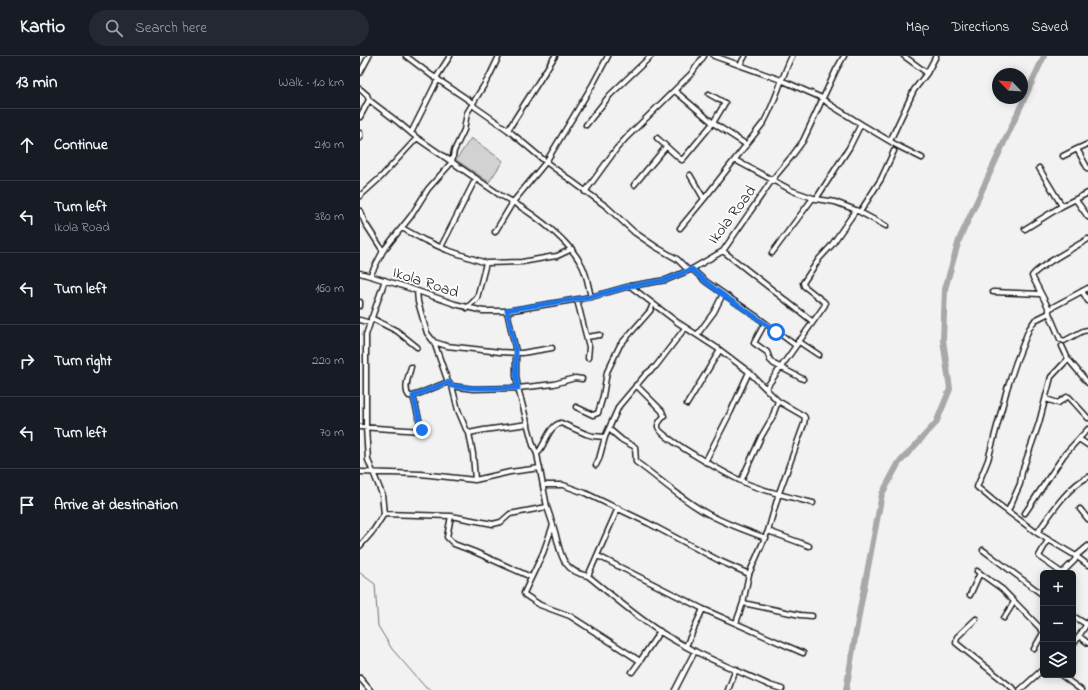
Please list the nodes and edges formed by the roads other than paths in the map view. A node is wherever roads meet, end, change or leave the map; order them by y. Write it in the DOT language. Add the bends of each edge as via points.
graph roads {
  1 [pos="369,56"];
  2 [pos="406,56"];
  3 [pos="450,56"];
  4 [pos="499,56"];
  5 [pos="555,56"];
  6 [pos="608,56"];
  7 [pos="651,56"];
  8 [pos="704,56"];
  9 [pos="714,56"];
  10 [pos="745,56"];
  11 [pos="792,56"];
  12 [pos="844,56"];
  13 [pos="904,56"];
  14 [pos="936,56"];
  15 [pos="740,65"];
  16 [pos="360,73"];
  17 [pos="927,73"];
  18 [pos="437,79"];
  19 [pos="781,80"];
  20 [pos="360,89"];
  21 [pos="675,91"];
  22 [pos="709,94"];
  23 [pos="822,98"];
  24 [pos="369,100"];
  25 [pos="472,104"];
  26 [pos="360,118"];
  27 [pos="713,123"];
  28 [pos="861,124"];
  29 [pos="586,125"];
  30 [pos="508,130"];
  31 [pos="360,133"];
  32 [pos="410,133"];
  33 [pos="360,138"];
  34 [pos="417,138"];
  35 [pos="657,138"];
  36 [pos="890,141"];
  37 [pos="1088,144"];
  38 [pos="747,145"];
  39 [pos="666,147"];
  40 [pos="1077,149"];
  41 [pos="894,151"];
  42 [pos="1063,156"];
  43 [pos="922,158"];
  44 [pos="735,160"];
  45 [pos="452,162"];
  46 [pos="546,162"];
  47 [pos="1039,168"];
  48 [pos="1088,169"];
  49 [pos="690,175"];
  50 [pos="476,178"];
  51 [pos="772,180"];
  52 [pos="634,185"];
  53 [pos="585,192"];
  54 [pos="1088,193"];
  55 [pos="360,196"];
  56 [pos="815,198"];
  57 [pos="704,199"];
  58 [pos="1076,200"];
  59 [pos="513,202"];
  60 [pos="1062,206"];
  61 [pos="360,211"];
  62 [pos="858,211"];
  63 [pos="1088,217"];
  64 [pos="361,218"];
  65 [pos="886,226"];
  66 [pos="402,228"];
  67 [pos="680,228"];
  68 [pos="1025,229"];
  69 [pos="495,232"];
  70 [pos="1088,239"];
  71 [pos="440,248"];
  72 [pos="572,250"];
  73 [pos="383,251"];
  74 [pos="723,251"];
  75 [pos="772,253"];
  76 [pos="486,263"];
  77 [pos="690,270"];
  78 [pos="360,273"];
  79 [pos="370,276"];
  80 [pos="385,280"];
  81 [pos="630,286"];
  82 [pos="1088,288"];
  83 [pos="417,291"];
  84 [pos="1082,291"];
  85 [pos="993,292"];
  86 [pos="723,294"];
  87 [pos="1040,294"];
  88 [pos="590,297"];
  89 [pos="577,300"];
  90 [pos="360,302"];
  91 [pos="1088,302"];
  92 [pos="653,304"];
  93 [pos="360,306"];
  94 [pos="467,308"];
  95 [pos="507,310"];
  96 [pos="1049,311"];
  97 [pos="360,320"];
  98 [pos="370,320"];
  99 [pos="812,321"];
  100 [pos="765,323"];
  101 [pos="685,328"];
  102 [pos="1088,330"];
  103 [pos="600,335"];
  104 [pos="697,335"];
  105 [pos="587,337"];
  106 [pos="798,341"];
  107 [pos="434,342"];
  108 [pos="795,345"];
  109 [pos="1062,346"];
  110 [pos="417,347"];
  111 [pos="552,348"];
  112 [pos="360,350"];
  113 [pos="366,350"];
  114 [pos="720,350"];
  115 [pos="516,352"];
  116 [pos="819,355"];
  117 [pos="588,358"];
  118 [pos="1068,359"];
  119 [pos="780,366"];
  120 [pos="411,367"];
  121 [pos="749,372"];
  122 [pos="582,379"];
  123 [pos="803,379"];
  124 [pos="448,382"];
  125 [pos="1088,383"];
  126 [pos="636,385"];
  127 [pos="452,386"];
  128 [pos="518,388"];
  129 [pos="766,388"];
  130 [pos="413,396"];
  131 [pos="1046,399"];
  132 [pos="778,401"];
  133 [pos="687,404"];
  134 [pos="576,408"];
  135 [pos="1088,418"];
  136 [pos="528,424"];
  137 [pos="360,427"];
  138 [pos="366,427"];
  139 [pos="608,429"];
  140 [pos="1088,429"];
  141 [pos="469,433"];
  142 [pos="606,437"];
  143 [pos="1079,439"];
  144 [pos="1088,445"];
  145 [pos="537,454"];
  146 [pos="705,462"];
  147 [pos="596,465"];
  148 [pos="540,468"];
  149 [pos="360,472"];
  150 [pos="372,472"];
  151 [pos="1088,477"];
  152 [pos="475,480"];
  153 [pos="741,481"];
  154 [pos="543,485"];
  155 [pos="779,494"];
  156 [pos="812,503"];
  157 [pos="547,507"];
  158 [pos="618,508"];
  159 [pos="1080,509"];
  160 [pos="1008,511"];
  161 [pos="1025,513"];
  162 [pos="384,514"];
  163 [pos="451,516"];
  164 [pos="1088,519"];
  165 [pos="553,525"];
  166 [pos="768,531"];
  167 [pos="1037,533"];
  168 [pos="766,538"];
  169 [pos="1048,540"];
  170 [pos="360,546"];
  171 [pos="810,546"];
  172 [pos="1088,546"];
  173 [pos="983,550"];
  174 [pos="598,556"];
  175 [pos="1076,556"];
  176 [pos="1088,566"];
  177 [pos="749,574"];
  178 [pos="588,576"];
  179 [pos="531,577"];
  180 [pos="1040,593"];
  181 [pos="970,596"];
  182 [pos="1014,602"];
  183 [pos="743,603"];
  184 [pos="703,608"];
  185 [pos="812,616"];
  186 [pos="1004,618"];
  187 [pos="1076,618"];
  188 [pos="976,619"];
  189 [pos="736,623"];
  190 [pos="1087,623"];
  191 [pos="1040,629"];
  192 [pos="660,631"];
  193 [pos="1079,636"];
  194 [pos="1040,638"];
  195 [pos="1074,642"];
  196 [pos="1088,643"];
  197 [pos="686,646"];
  198 [pos="1034,649"];
  199 [pos="695,651"];
  200 [pos="803,653"];
  201 [pos="640,661"];
  202 [pos="736,669"];
  203 [pos="632,672"];
  204 [pos="1040,672"];
  205 [pos="360,678"];
  206 [pos="1065,678"];
  207 [pos="782,689"];
  208 [pos="370,690"];
  209 [pos="675,690"];
  210 [pos="728,690"];
  211 [pos="1015,690"];
  212 [pos="1020,690"];
  213 [pos="1081,690"];
  1 -- 16 [label="street"];
  2 -- 18 [label="street"];
  3 -- 18 [label="street"];
  4 -- 25 [label="street"];
  5 -- 30 [label="street"];
  6 -- 46 [label="street"];
  7 -- 29 [label="street" via="610,95"];
  8 -- 21 [label="street"];
  9 -- 15 [label="street"];
  10 -- 15 [label="street"];
  11 -- 19 [label="street"];
  12 -- 23 [label="street, Ikola Road"];
  13 -- 17 [label="street"];
  14 -- 17 [label="street"];
  15 -- 19 [label="street"];
  17 -- 36 [label="street" via="914,90"];
  18 -- 25 [label="street"];
  18 -- 32 [label="street"];
  19 -- 23 [label="street"];
  19 -- 38 [label="street" via="772,109"];
  20 -- 24 [label="street"];
  21 -- 27 [label="street"];
  21 -- 53 [label="street" via="617,148"];
  22 -- 27 [label="street" via="725,103"];
  23 -- 28 [label="street"];
  23 -- 51 [label="street, Ikola Road" via="803,141"];
  24 -- 26 [label="street"];
  24 -- 32 [label="street"];
  25 -- 30 [label="street"];
  25 -- 45 [label="street" via="465,118 464,130"];
  27 -- 38 [label="street"];
  27 -- 39 [label="street" via="682,160"];
  28 -- 36 [label="street"];
  28 -- 56 [label="street" via="849,148"];
  30 -- 46 [label="street"];
  31 -- 33 [label="street"];
  32 -- 34 [label="street"];
  34 -- 45 [label="street"];
  34 -- 55 [label="street"];
  35 -- 39 [label="street"];
  36 -- 43 [label="street"];
  37 -- 40 [label="street"];
  38 -- 44 [label="street"];
  39 -- 52 [label="street"];
  40 -- 42 [label="street"];
  40 -- 48 [label="street"];
  41 -- 62 [label="street" via="881,179"];
  44 -- 51 [label="street"];
  44 -- 57 [label="street"];
  45 -- 50 [label="street"];
  45 -- 66 [label="street" via="428,189"];
  46 -- 53 [label="street"];
  46 -- 59 [label="street"];
  47 -- 60 [label="street"];
  49 -- 57 [label="street"];
  50 -- 59 [label="street"];
  50 -- 71 [label="street"];
  51 -- 56 [label="street"];
  51 -- 74 [label="street, Ikola Road"];
  53 -- 77 [label="street" via="607,207 645,240"];
  54 -- 58 [label="street"];
  56 -- 62 [label="street"];
  56 -- 75 [label="street"];
  57 -- 67 [label="street"];
  58 -- 60 [label="street"];
  58 -- 63 [label="street"];
  59 -- 69 [label="street"];
  59 -- 72 [label="street" via="560,236"];
  60 -- 68 [label="street"];
  61 -- 64 [label="street"];
  62 -- 65 [label="street"];
  62 -- 99 [label="street" via="803,283 825,303"];
  64 -- 73 [label="street"];
  66 -- 71 [label="street"];
  66 -- 73 [label="street"];
  70 -- 87 [label="street" via="1033,274"];
  71 -- 76 [label="street"];
  72 -- 76 [label="street" via="536,260"];
  72 -- 88 [label="street" via="584,269"];
  73 -- 79 [label="street"];
  74 -- 77 [label="street, Ikola Road"];
  74 -- 99 [label="street"];
  76 -- 94 [label="street" via="477,298"];
  77 -- 81 [label="street, Ikola Road" via="666,280"];
  77 -- 86 [label="street"];
  78 -- 79 [label="street, Ikola Road"];
  79 -- 80 [label="street, Ikola Road"];
  80 -- 83 [label="street, Ikola Road"];
  80 -- 98 [label="street"];
  81 -- 88 [label="street, Ikola Road"];
  81 -- 92 [label="street"];
  82 -- 84 [label="street"];
  83 -- 94 [label="street, Ikola Road"];
  83 -- 107 [label="street" via="427,333"];
  84 -- 91 [label="street"];
  84 -- 96 [label="street"];
  85 -- 87 [label="street"];
  86 -- 100 [label="street"];
  86 -- 104 [label="street" via="714,312"];
  87 -- 96 [label="street"];
  88 -- 89 [label="street, Ikola Road"];
  89 -- 95 [label="street, Ikola Road"];
  89 -- 105 [label="street"];
  90 -- 93 [label="street"];
  92 -- 101 [label="street"];
  92 -- 134 [label="street" via="650,311 620,345 607,372 598,413 592,415"];
  94 -- 95 [label="street, Ikola Road" via="483,311"];
  95 -- 115 [label="street"];
  96 -- 102 [label="street" via="1061,341"];
  96 -- 160 [label="street" via="1035,320 1029,329 1007,389 988,460 977,487"];
  97 -- 98 [label="street"];
  98 -- 110 [label="street" via="397,331"];
  98 -- 113 [label="street"];
  99 -- 106 [label="street"];
  100 -- 108 [label="street"];
  100 -- 119 [label="street" via="754,343 767,352 774,364"];
  101 -- 104 [label="street"];
  101 -- 126 [label="street" via="656,366"];
  103 -- 105 [label="street"];
  104 -- 114 [label="street"];
  105 -- 117 [label="street"];
  106 -- 108 [label="street"];
  106 -- 116 [label="street"];
  107 -- 115 [label="street" via="473,350"];
  107 -- 124 [label="street"];
  108 -- 119 [label="street"];
  109 -- 118 [label="street"];
  111 -- 115 [label="street"];
  112 -- 113 [label="street"];
  113 -- 138 [label="street"];
  114 -- 121 [label="street"];
  114 -- 133 [label="street"];
  115 -- 128 [label="street"];
  118 -- 125 [label="street"];
  118 -- 131 [label="street" via="1051,377"];
  119 -- 123 [label="street"];
  119 -- 129 [label="street"];
  120 -- 130 [label="street" via="406,389 409,396"];
  121 -- 129 [label="street"];
  121 -- 146 [label="street"];
  122 -- 128 [label="street"];
  124 -- 127 [label="street"];
  124 -- 130 [label="street"];
  126 -- 139 [label="street" via="619,406"];
  126 -- 146 [label="street" via="662,411 664,416 658,424 659,431"];
  127 -- 128 [label="street"];
  127 -- 141 [label="street" via="458,410"];
  128 -- 136 [label="street"];
  129 -- 132 [label="street"];
  130 -- 138 [label="street" via="422,432"];
  131 -- 135 [label="street" via="1058,403 1067,396"];
  131 -- 160 [label="street" via="1020,484"];
  132 -- 153 [label="street"];
  132 -- 155 [label="street" via="804,416 806,420"];
  136 -- 141 [label="street"];
  136 -- 145 [label="street"];
  137 -- 138 [label="street"];
  138 -- 150 [label="street" via="368,460"];
  139 -- 142 [label="street"];
  139 -- 168 [label="street" via="635,447 636,462 683,498 733,527"];
  140 -- 143 [label="street"];
  141 -- 152 [label="street"];
  142 -- 145 [label="street" via="593,436 561,423 556,424"];
  142 -- 147 [label="street"];
  143 -- 144 [label="street"];
  143 -- 161 [label="street" via="1064,455"];
  145 -- 148 [label="street"];
  146 -- 153 [label="street"];
  148 -- 152 [label="street"];
  148 -- 154 [label="street"];
  149 -- 150 [label="street"];
  150 -- 152 [label="street"];
  150 -- 162 [label="street" via="382,494"];
  151 -- 167 [label="street" via="1069,492"];
  153 -- 155 [label="street"];
  154 -- 157 [label="street"];
  154 -- 158 [label="street" via="563,485"];
  155 -- 156 [label="street"];
  155 -- 166 [label="street"];
  157 -- 163 [label="street" via="510,514 502,522 497,523"];
  157 -- 165 [label="street"];
  158 -- 174 [label="street"];
  158 -- 177 [label="street"];
  159 -- 164 [label="street"];
  160 -- 167 [label="street"];
  162 -- 163 [label="street"];
  162 -- 170 [label="street"];
  163 -- 179 [label="street" via="447,537 454,544"];
  165 -- 178 [label="street" via="563,560 578,573"];
  165 -- 179 [label="street"];
  166 -- 168 [label="street"];
  166 -- 171 [label="street"];
  167 -- 169 [label="street"];
  168 -- 177 [label="street"];
  169 -- 175 [label="street"];
  169 -- 175 [label="street" via="1039,556 1060,572 1063,572"];
  172 -- 175 [label="street"];
  173 -- 180 [label="street"];
  174 -- 178 [label="street"];
  174 -- 184 [label="street"];
  175 -- 176 [label="street"];
  177 -- 183 [label="street"];
  178 -- 192 [label="street"];
  179 -- 201 [label="street" via="524,593 527,597 540,605 570,616"];
  181 -- 182 [label="street" via="978,572 1002,589"];
  182 -- 186 [label="street"];
  182 -- 191 [label="street"];
  183 -- 185 [label="street"];
  183 -- 189 [label="street"];
  184 -- 189 [label="street"];
  184 -- 197 [label="street"];
  187 -- 190 [label="street"];
  188 -- 211 [label="street" via="957,637 956,643"];
  189 -- 200 [label="street"];
  190 -- 193 [label="street"];
  192 -- 197 [label="street"];
  192 -- 201 [label="street"];
  193 -- 195 [label="street"];
  193 -- 196 [label="street"];
  194 -- 198 [label="street"];
  197 -- 199 [label="street"];
  199 -- 202 [label="street"];
  199 -- 209 [label="street"];
  201 -- 203 [label="street"];
  202 -- 207 [label="street"];
  202 -- 210 [label="street"];
  204 -- 212 [label="street"];
  205 -- 208 [label="street"];
  206 -- 213 [label="street"];
}
